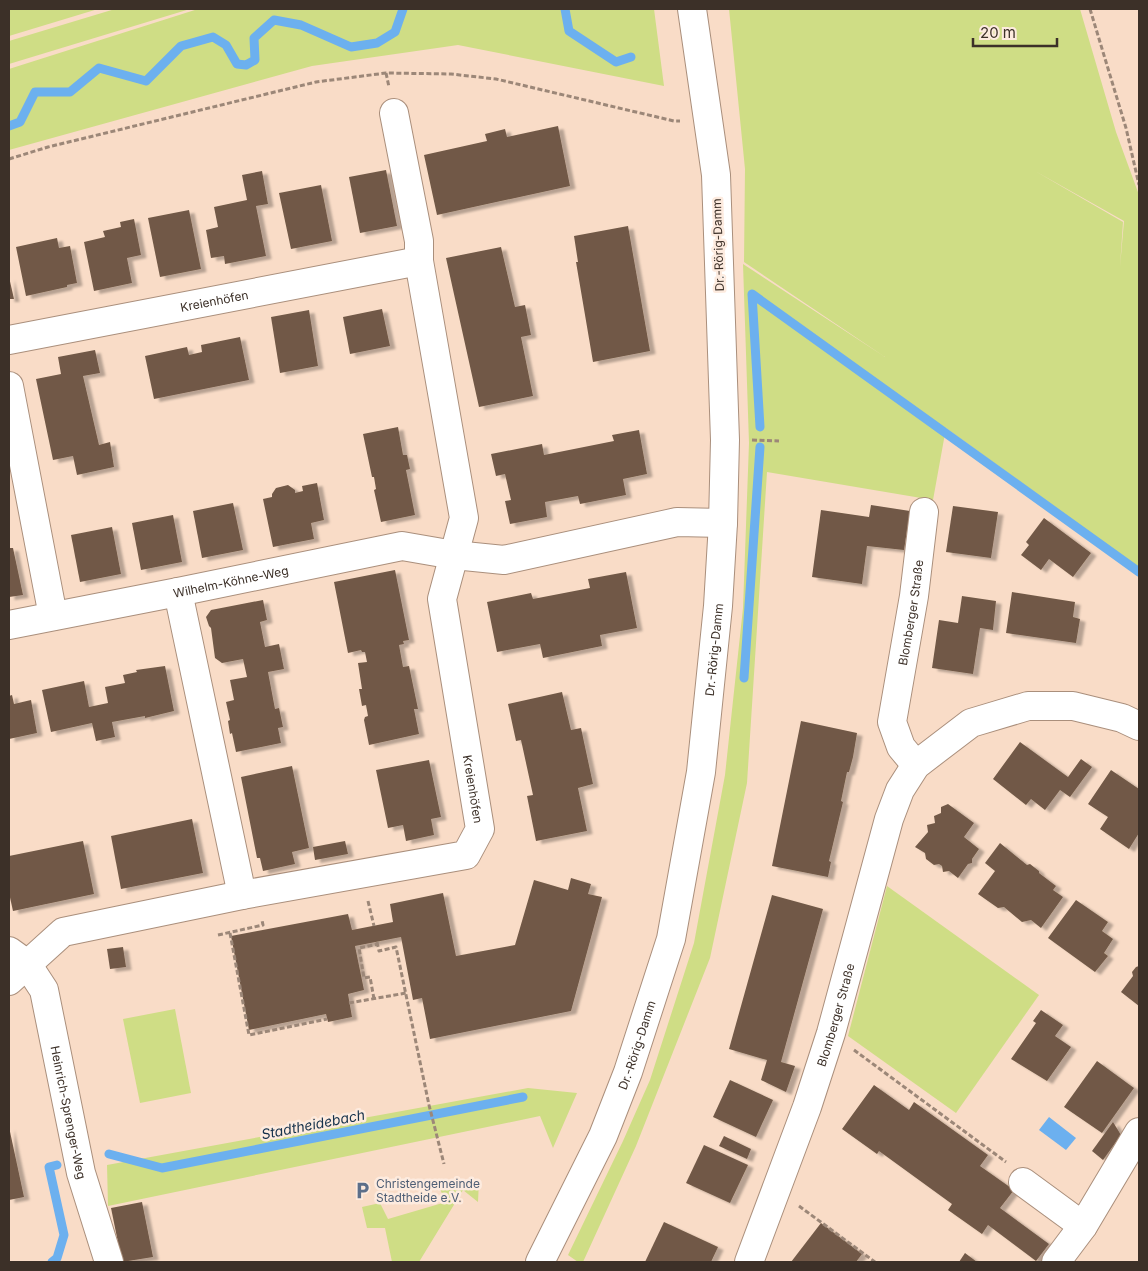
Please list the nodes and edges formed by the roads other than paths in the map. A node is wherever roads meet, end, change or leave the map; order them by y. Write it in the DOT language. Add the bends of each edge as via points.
graph roads {
  1 [pos="692,9"];
  2 [pos="394,113"];
  3 [pos="419,261"];
  4 [pos="9,340"];
  5 [pos="9,386"];
  6 [pos="924,512"];
  7 [pos="723,522"];
  8 [pos="454,555"];
  9 [pos="178,592"];
  10 [pos="52,616"];
  11 [pos="9,625"];
  12 [pos="1139,726"];
  13 [pos="916,765"];
  14 [pos="242,895"];
  15 [pos="15,965"];
  16 [pos="1139,1132"];
  17 [pos="1023,1182"];
  18 [pos="1083,1226"];
  19 [pos="109,1262"];
  20 [pos="540,1262"];
  21 [pos="749,1262"];
  22 [pos="1056,1262"];
  1 -- 7 [label="street, Dr.-Rörig-Damm" via="716,185 724,440"];
  2 -- 3 [label="street, Kreienhöfen" via="419,241"];
  3 -- 4 [label="street, Kreienhöfen"];
  3 -- 8 [label="street, Kreienhöfen" via="464,518"];
  5 -- 10 [label="street"];
  6 -- 13 [label="street, Blomberger Straße" via="914,596 892,722 901,747"];
  7 -- 8 [label="street" via="677,522 504,560"];
  7 -- 20 [label="street, Dr.-Rörig-Damm" via="701,772 670,938 628,1072 603,1136"];
  8 -- 9 [label="street, Wilhelm-Köhne-Weg" via="402,546"];
  8 -- 14 [label="street, Kreienhöfen" via="442,599 480,829 466,855"];
  9 -- 10 [label="street, Wilhelm-Köhne-Weg"];
  9 -- 14 [label="street"];
  10 -- 11 [label="street, Wilhelm-Köhne-Weg"];
  12 -- 13 [label="street, Blomberger Straße" via="1122,718 1073,706 1028,706 971,723"];
  13 -- 21 [label="street, Blomberger Straße" via="900,790 889,820 831,1033 807,1108"];
  14 -- 15 [label="street, Kreienhöfen" via="63,932"];
  15 -- 19 [label="street, Heinrich-Sprenger-Weg" via="44,990 81,1173"];
  16 -- 18 [label="street"];
  17 -- 18 [label="street"];
  18 -- 22 [label="street"];
}
